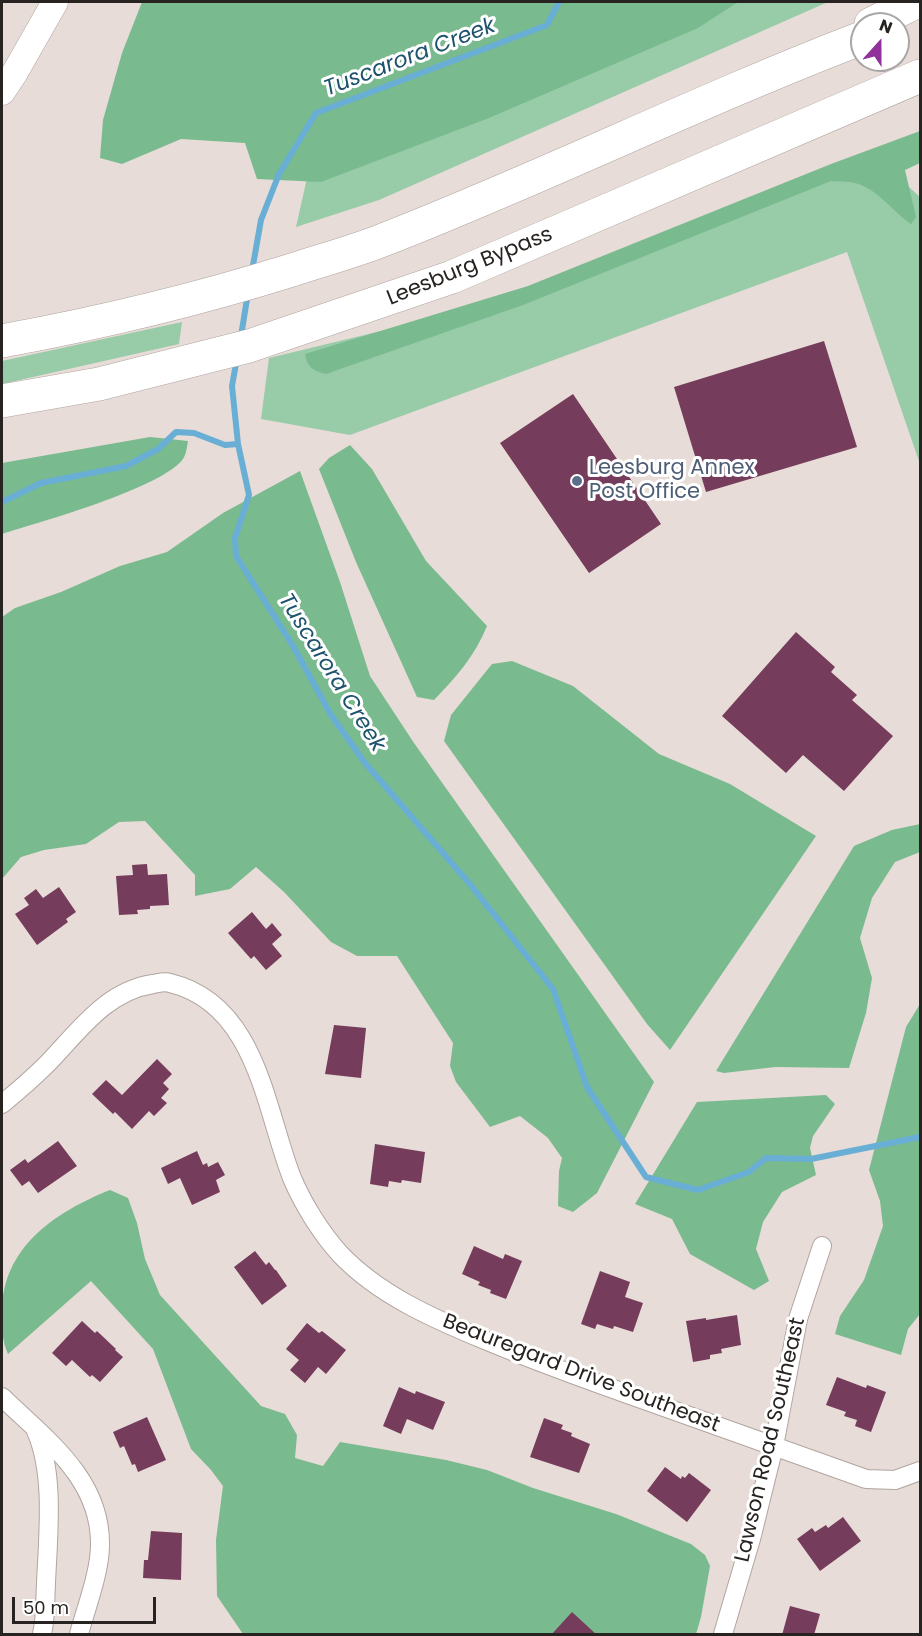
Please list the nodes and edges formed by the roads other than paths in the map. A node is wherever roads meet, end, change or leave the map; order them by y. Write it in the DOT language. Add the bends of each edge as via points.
graph roads {
  1 [pos="55,2"];
  2 [pos="916,2"];
  3 [pos="896,12"];
  4 [pos="850,34"];
  5 [pos="850,43"];
  6 [pos="779,70"];
  7 [pos="921,76"];
  8 [pos="2,92"];
  9 [pos="2,341"];
  10 [pos="2,400"];
  11 [pos="2,1104"];
  12 [pos="822,1246"];
  13 [pos="2,1397"];
  14 [pos="35,1429"];
  15 [pos="774,1446"];
  16 [pos="921,1471"];
  17 [pos="42,1635"];
  18 [pos="79,1635"];
  19 [pos="723,1635"];
  1 -- 8 [label="main road"];
  2 -- 3 [label="highway"];
  4 -- 6 [label="highway"];
  5 -- 6 [label="highway"];
  6 -- 9 [label="highway" via="382,240 189,300"];
  7 -- 10 [label="highway, Leesburg Bypass" via="452,277 249,346 99,384"];
  11 -- 15 [label="street, Beauregard Drive Southeast" via="97,1010 120,995 139,986 166,982 191,989 207,999 236,1029 258,1070 293,1180 316,1222 340,1254 368,1278 444,1323 528,1358"];
  12 -- 15 [label="street, Lawson Road Southeast" via="798,1319"];
  13 -- 14 [label="street"];
  14 -- 17 [label="street" via="48,1473"];
  14 -- 18 [label="street" via="74,1467 88,1490 98,1519 100,1546"];
  15 -- 16 [label="street, Beauregard Drive Southeast" via="866,1479 895,1480"];
  15 -- 19 [label="street, Lawson Road Southeast"];
}
